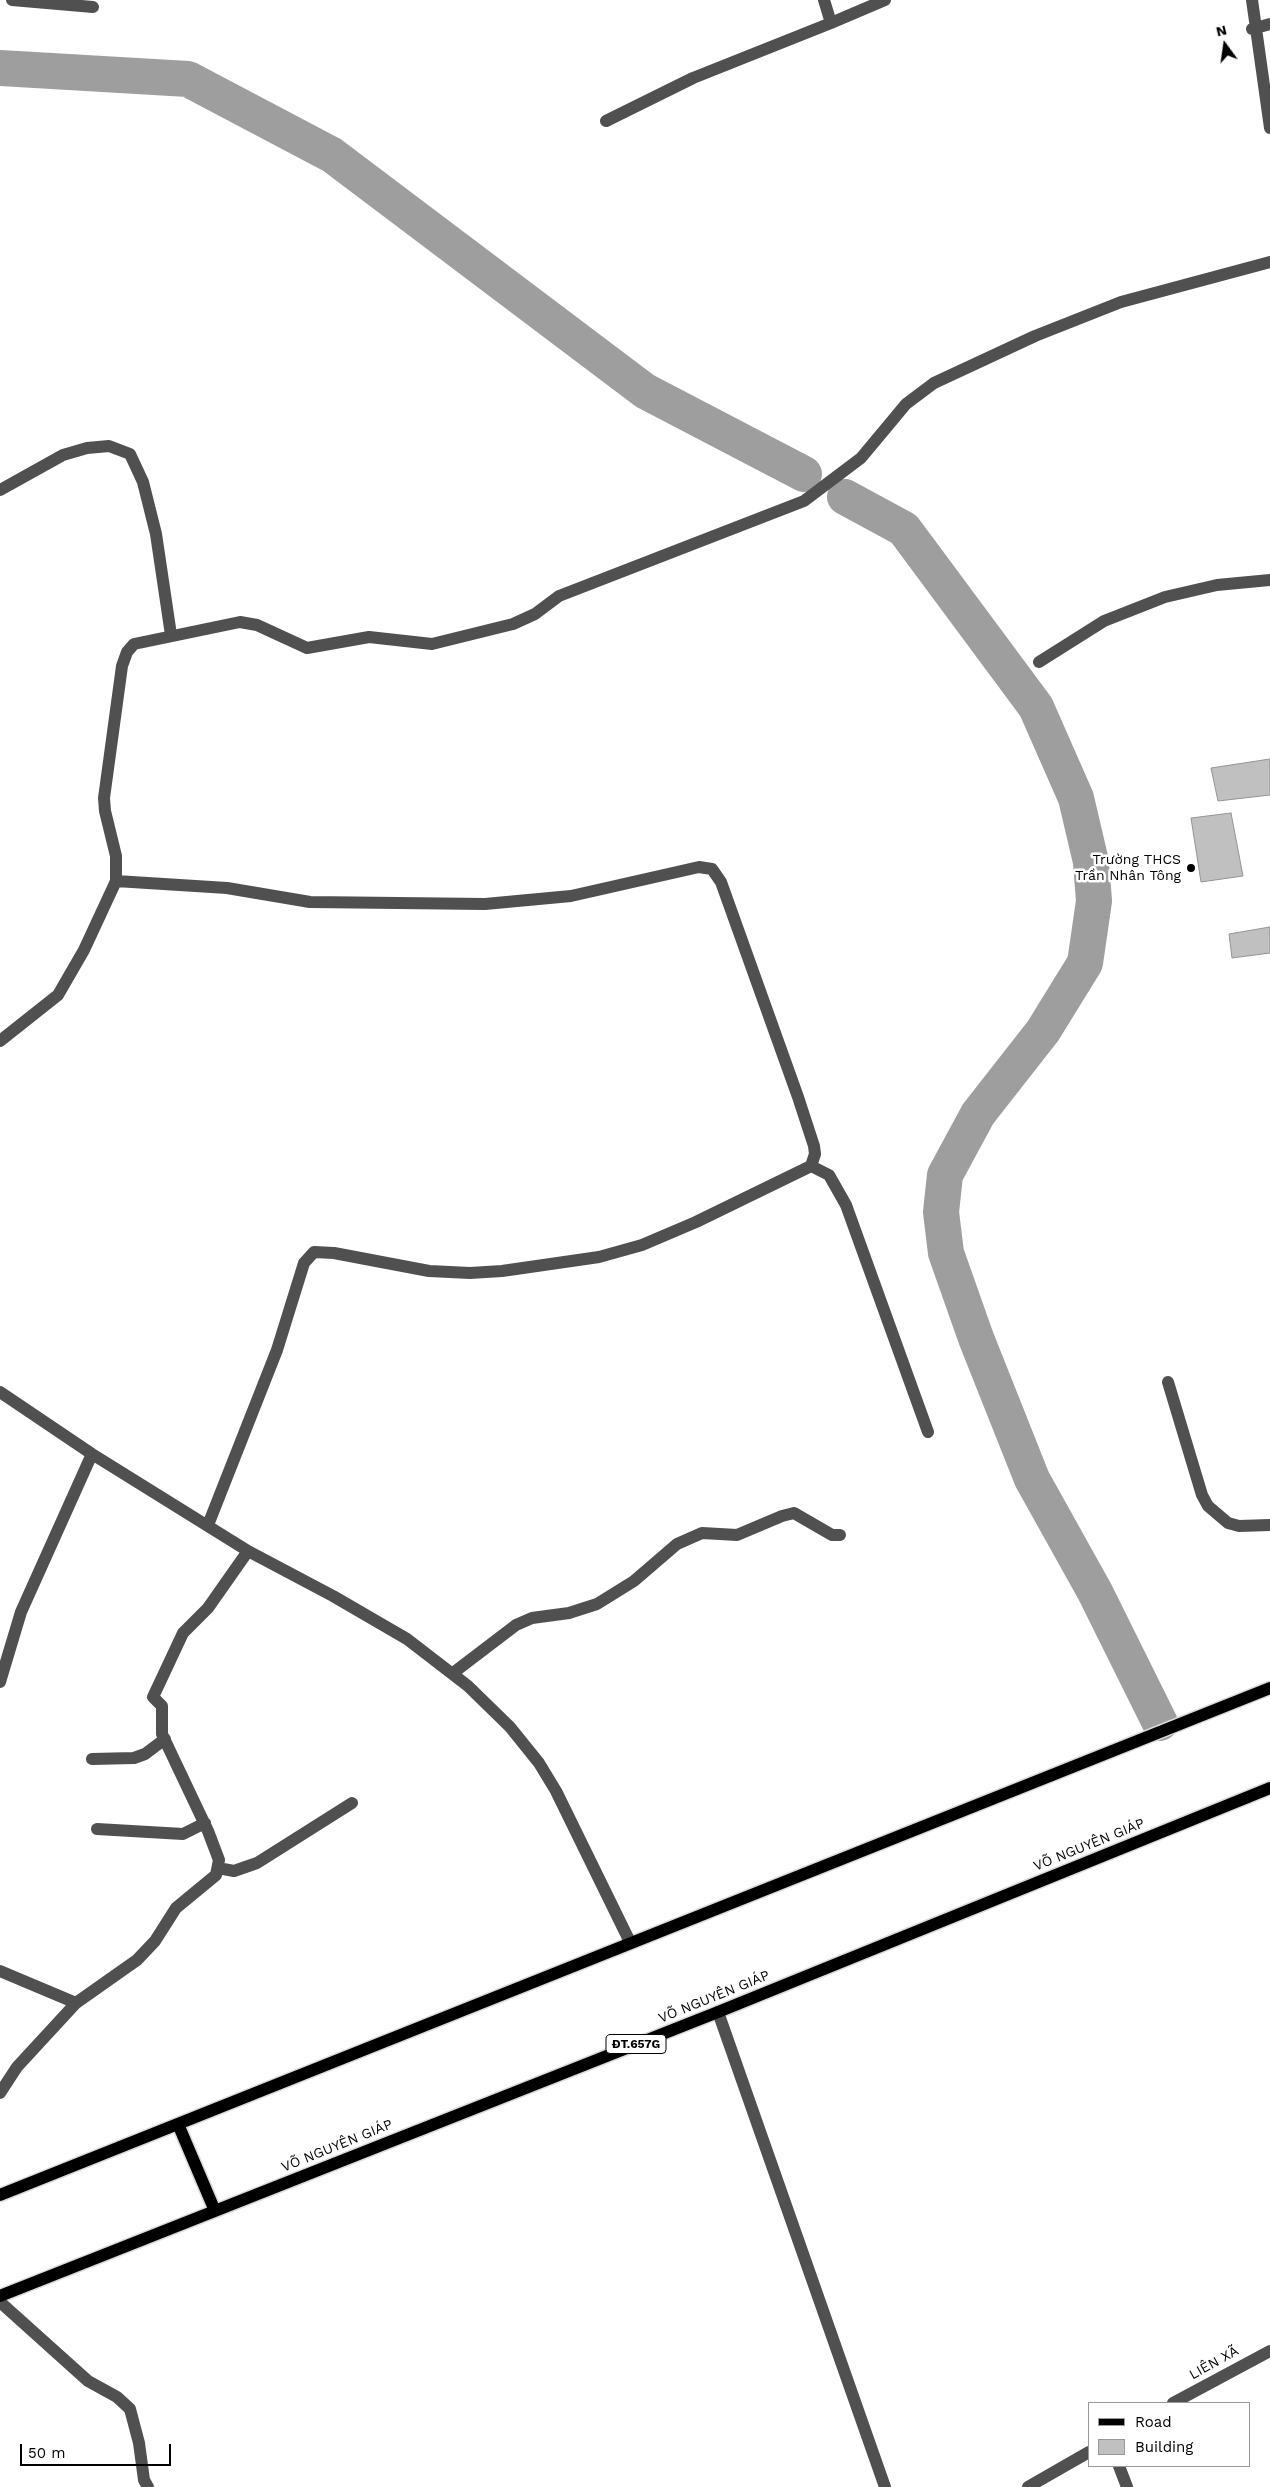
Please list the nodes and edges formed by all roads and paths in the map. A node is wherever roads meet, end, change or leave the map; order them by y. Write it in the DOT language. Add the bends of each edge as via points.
graph roads {
  1 [pos="12,0"];
  2 [pos="824,0"];
  3 [pos="885,0"];
  4 [pos="1252,0"];
  5 [pos="93,7"];
  6 [pos="831,23"];
  7 [pos="1270,24"];
  8 [pos="1252,29"];
  9 [pos="606,121"];
  10 [pos="1270,128"];
  11 [pos="1270,262"];
  12 [pos="0,490"];
  13 [pos="1270,580"];
  14 [pos="170,635"];
  15 [pos="1039,662"];
  16 [pos="116,881"];
  17 [pos="0,1041"];
  18 [pos="811,1166"];
  19 [pos="1168,1382"];
  20 [pos="0,1392"];
  21 [pos="928,1432"];
  22 [pos="92,1454"];
  23 [pos="208,1525"];
  24 [pos="1270,1526"];
  25 [pos="840,1535"];
  26 [pos="248,1550"];
  27 [pos="453,1673"];
  28 [pos="0,1682"];
  29 [pos="1270,1688"];
  30 [pos="165,1739"];
  31 [pos="92,1759"];
  32 [pos="1270,1788"];
  33 [pos="352,1802"];
  34 [pos="204,1822"];
  35 [pos="98,1829"];
  36 [pos="218,1868"];
  37 [pos="630,1942"];
  38 [pos="0,1971"];
  39 [pos="76,2003"];
  40 [pos="718,2012"];
  41 [pos="0,2093"];
  42 [pos="178,2124"];
  43 [pos="0,2195"];
  44 [pos="215,2211"];
  45 [pos="0,2296"];
  46 [pos="0,2302"];
  47 [pos="1270,2351"];
  48 [pos="1175,2402"];
  49 [pos="1088,2453"];
  50 [pos="1119,2467"];
  51 [pos="148,2487"];
  52 [pos="885,2487"];
  53 [pos="1028,2487"];
  54 [pos="1127,2487"];
  1 -- 5 [label="street"];
  2 -- 6 [label="street"];
  3 -- 6 [label="street"];
  4 -- 10 [label="street"];
  6 -- 9 [label="street" via="693,78"];
  7 -- 8 [label="street"];
  11 -- 14 [label="street" via="1121,302 1035,336 934,383 906,404 861,458 804,501 559,596 535,614 513,624 432,644 369,637 307,648 240,622"];
  12 -- 14 [label="street" via="63,454 109,446 130,454 143,482 156,534"];
  13 -- 15 [label="street" via="1217,585 1165,597 1104,621"];
  14 -- 16 [label="street" via="134,644 122,666 104,798 116,856"];
  16 -- 17 [label="street" via="84,950 58,995"];
  16 -- 18 [label="street" via="227,888 310,902 485,904 553,899 707,866 720,882 798,1097 814,1146"];
  18 -- 21 [label="street" via="829,1175 846,1205"];
  18 -- 23 [label="street" via="696,1222 642,1245 599,1257 470,1273 314,1252 304,1263 277,1350"];
  19 -- 24 [label="street" via="1208,1506 1228,1523"];
  20 -- 22 [label="street"];
  22 -- 23 [label="street"];
  22 -- 28 [label="street" via="21,1612"];
  23 -- 26 [label="street"];
  25 -- 27 [label="street" via="832,1534 794,1513 737,1535 702,1533 677,1544 634,1581 597,1604 569,1613 532,1618 516,1625"];
  26 -- 27 [label="street" via="407,1639"];
  26 -- 30 [label="street" via="208,1608 183,1633 168,1662 153,1698 162,1706 162,1734"];
  27 -- 37 [label="street" via="510,1727 539,1763 565,1808"];
  29 -- 37 [label="main road"];
  30 -- 31 [label="street" via="134,1758"];
  30 -- 34 [label="street"];
  32 -- 40 [label="main road, VÕ NGUYÊN GIÁP / ĐT.657G"];
  33 -- 36 [label="street" via="257,1863 234,1871"];
  34 -- 35 [label="street" via="183,1834"];
  34 -- 36 [label="street" via="219,1860"];
  36 -- 39 [label="street" via="216,1875 176,1908 155,1941 137,1960"];
  37 -- 42 [label="main road"];
  38 -- 39 [label="street"];
  39 -- 41 [label="street" via="17,2067"];
  40 -- 44 [label="main road, VÕ NGUYÊN GIÁP / ĐT.657G"];
  40 -- 52 [label="street"];
  42 -- 43 [label="main road"];
  42 -- 44 [label="main road"];
  44 -- 45 [label="main road, VÕ NGUYÊN GIÁP / ĐT.657G"];
  46 -- 51 [label="street" via="88,2381 117,2397 130,2409"];
  47 -- 48 [label="street, LIÊN XÃ"];
  49 -- 53 [label="street"];
  50 -- 54 [label="street"];
}
